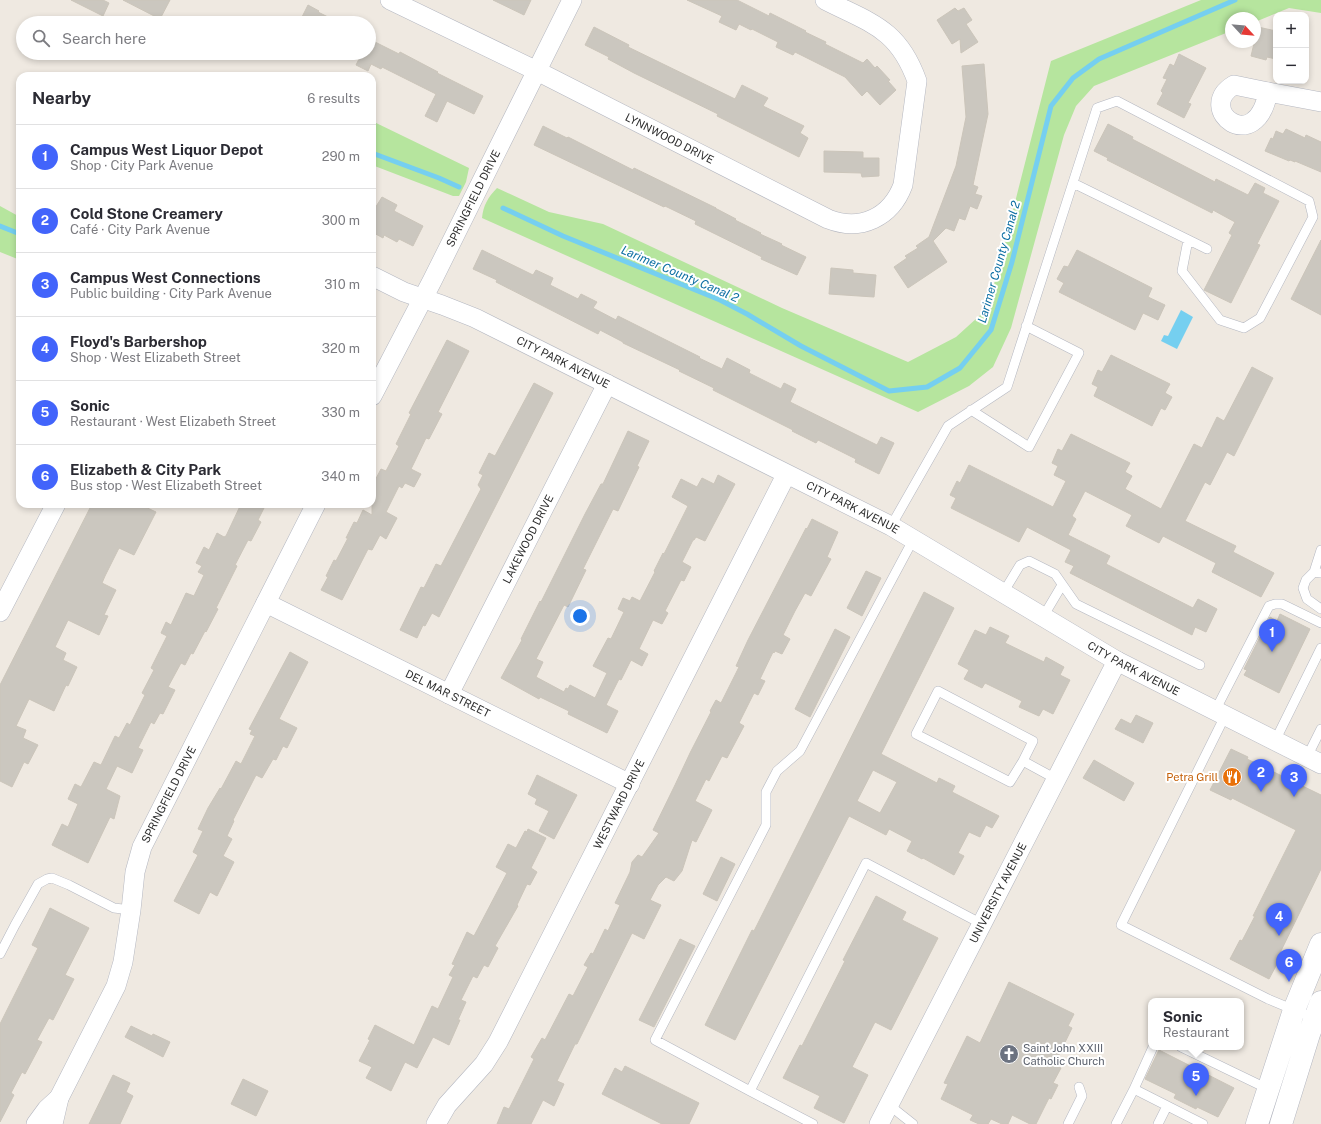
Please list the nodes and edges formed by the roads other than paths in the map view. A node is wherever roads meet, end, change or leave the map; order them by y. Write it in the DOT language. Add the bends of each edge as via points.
graph roads {
  1 [pos="390,0"];
  2 [pos="572,0"];
  3 [pos="825,0"];
  4 [pos="537,71"];
  5 [pos="1268,92"];
  6 [pos="1321,102"];
  7 [pos="1073,183"];
  8 [pos="1188,240"];
  9 [pos="1207,249"];
  10 [pos="376,278"];
  11 [pos="423,299"];
  12 [pos="1026,326"];
  13 [pos="607,384"];
  14 [pos="376,388"];
  15 [pos="971,410"];
  16 [pos="786,475"];
  17 [pos="54,508"];
  18 [pos="314,508"];
  19 [pos="892,526"];
  20 [pos="913,540"];
  21 [pos="1321,550"];
  22 [pos="1318,573"];
  23 [pos="1062,585"];
  24 [pos="1003,593"];
  25 [pos="266,603"];
  26 [pos="1321,609"];
  27 [pos="0,612"];
  28 [pos="1043,616"];
  29 [pos="1321,623"];
  30 [pos="1321,648"];
  31 [pos="1116,661"];
  32 [pos="1200,665"];
  33 [pos="449,694"];
  34 [pos="1220,714"];
  35 [pos="1321,729"];
  36 [pos="1274,741"];
  37 [pos="1314,760"];
  38 [pos="1023,761"];
  39 [pos="1056,779"];
  40 [pos="630,784"];
  41 [pos="131,910"];
  42 [pos="982,924"];
  43 [pos="1321,944"];
  44 [pos="0,954"];
  45 [pos="1294,1010"];
  46 [pos="1319,1014"];
  47 [pos="1153,1050"];
  48 [pos="1187,1050"];
  49 [pos="1079,1087"];
  50 [pos="1134,1089"];
  51 [pos="1269,1089"];
  52 [pos="750,1091"];
  53 [pos="59,1098"];
  54 [pos="889,1105"];
  55 [pos="1166,1106"];
  56 [pos="36,1124"];
  57 [pos="54,1124"];
  58 [pos="436,1124"];
  59 [pos="813,1124"];
  60 [pos="879,1124"];
  61 [pos="913,1124"];
  62 [pos="1068,1124"];
  63 [pos="1116,1124"];
  64 [pos="1158,1124"];
  65 [pos="1204,1124"];
  66 [pos="1257,1124"];
  67 [pos="1282,1124"];
  1 -- 4 [label="street, LYNNWOOD DRIVE"];
  2 -- 4 [label="street, SPRINGFIELD DRIVE"];
  3 -- 4 [label="street, LYNNWOOD DRIVE" via="873,23 889,35 900,46 912,66 917,81 903,184 899,195 878,217 865,223 835,222"];
  4 -- 11 [label="street, SPRINGFIELD DRIVE"];
  5 -- 6 [label="street"];
  7 -- 8 [label="lane"];
  7 -- 8 [label="lane" via="1097,108 1117,101 1309,202 1313,217 1260,318 1244,328 1220,320 1182,271"];
  7 -- 12 [label="lane"];
  8 -- 9 [label="lane"];
  10 -- 11 [label="street, CITY PARK AVENUE"];
  11 -- 13 [label="street, CITY PARK AVENUE" via="475,318"];
  11 -- 14 [label="street, SPRINGFIELD DRIVE"];
  12 -- 15 [label="lane" via="1007,387"];
  12 -- 15 [label="lane" via="1079,353 1029,447"];
  13 -- 16 [label="street, CITY PARK AVENUE"];
  13 -- 33 [label="street, LAKEWOOD DRIVE"];
  15 -- 19 [label="lane" via="948,426"];
  16 -- 19 [label="street, CITY PARK AVENUE"];
  16 -- 40 [label="street, WESTWARD DRIVE"];
  17 -- 27 [label="street"];
  18 -- 25 [label="street, SPRINGFIELD DRIVE"];
  19 -- 20 [label="street, CITY PARK AVENUE"];
  20 -- 24 [label="street, CITY PARK AVENUE"];
  20 -- 52 [label="lane" via="800,752 777,771 766,792 766,825 655,1040"];
  21 -- 22 [label="lane"];
  22 -- 26 [label="lane" via="1306,580 1303,588 1307,600"];
  23 -- 24 [label="lane" via="1055,574 1029,561 1020,565"];
  23 -- 28 [label="lane"];
  23 -- 32 [label="lane" via="1076,604"];
  24 -- 28 [label="street, CITY PARK AVENUE"];
  25 -- 33 [label="street, DEL MAR STREET"];
  25 -- 41 [label="street, SPRINGFIELD DRIVE" via="142,847 135,872"];
  28 -- 31 [label="street, CITY PARK AVENUE"];
  29 -- 34 [label="lane" via="1282,604 1269,606"];
  30 -- 36 [label="lane"];
  31 -- 34 [label="street, CITY PARK AVENUE"];
  31 -- 39 [label="street, UNIVERSITY AVENUE"];
  33 -- 40 [label="street, DEL MAR STREET"];
  34 -- 36 [label="street, CITY PARK AVENUE"];
  34 -- 45 [label="lane" via="1121,925"];
  35 -- 37 [label="lane"];
  36 -- 37 [label="street, CITY PARK AVENUE"];
  38 -- 38 [label="lane" via="1033,741 938,691 916,734 1010,782"];
  38 -- 39 [label="lane"];
  39 -- 42 [label="street, UNIVERSITY AVENUE"];
  40 -- 58 [label="street, WESTWARD DRIVE" via="498,1042 484,1064 447,1105"];
  41 -- 44 [label="lane" via="114,908 70,884 47,878 38,884"];
  41 -- 53 [label="street, SPRINGFIELD DRIVE" via="116,986"];
  42 -- 52 [label="lane" via="866,863"];
  42 -- 54 [label="street, UNIVERSITY AVENUE"];
  43 -- 45 [label="main road"];
  45 -- 46 [label="lane"];
  45 -- 51 [label="main road"];
  46 -- 67 [label="main road"];
  47 -- 50 [label="lane"];
  48 -- 51 [label="lane"];
  49 -- 62 [label="lane" via="1082,1096"];
  50 -- 55 [label="lane"];
  50 -- 63 [label="lane"];
  51 -- 66 [label="main road"];
  52 -- 59 [label="lane"];
  53 -- 56 [label="street, SPRINGFIELD DRIVE"];
  53 -- 57 [label="street, SPRINGFIELD DRIVE"];
  54 -- 60 [label="street, UNIVERSITY AVENUE"];
  54 -- 61 [label="lane"];
  55 -- 64 [label="lane"];
  55 -- 65 [label="lane"];
}
